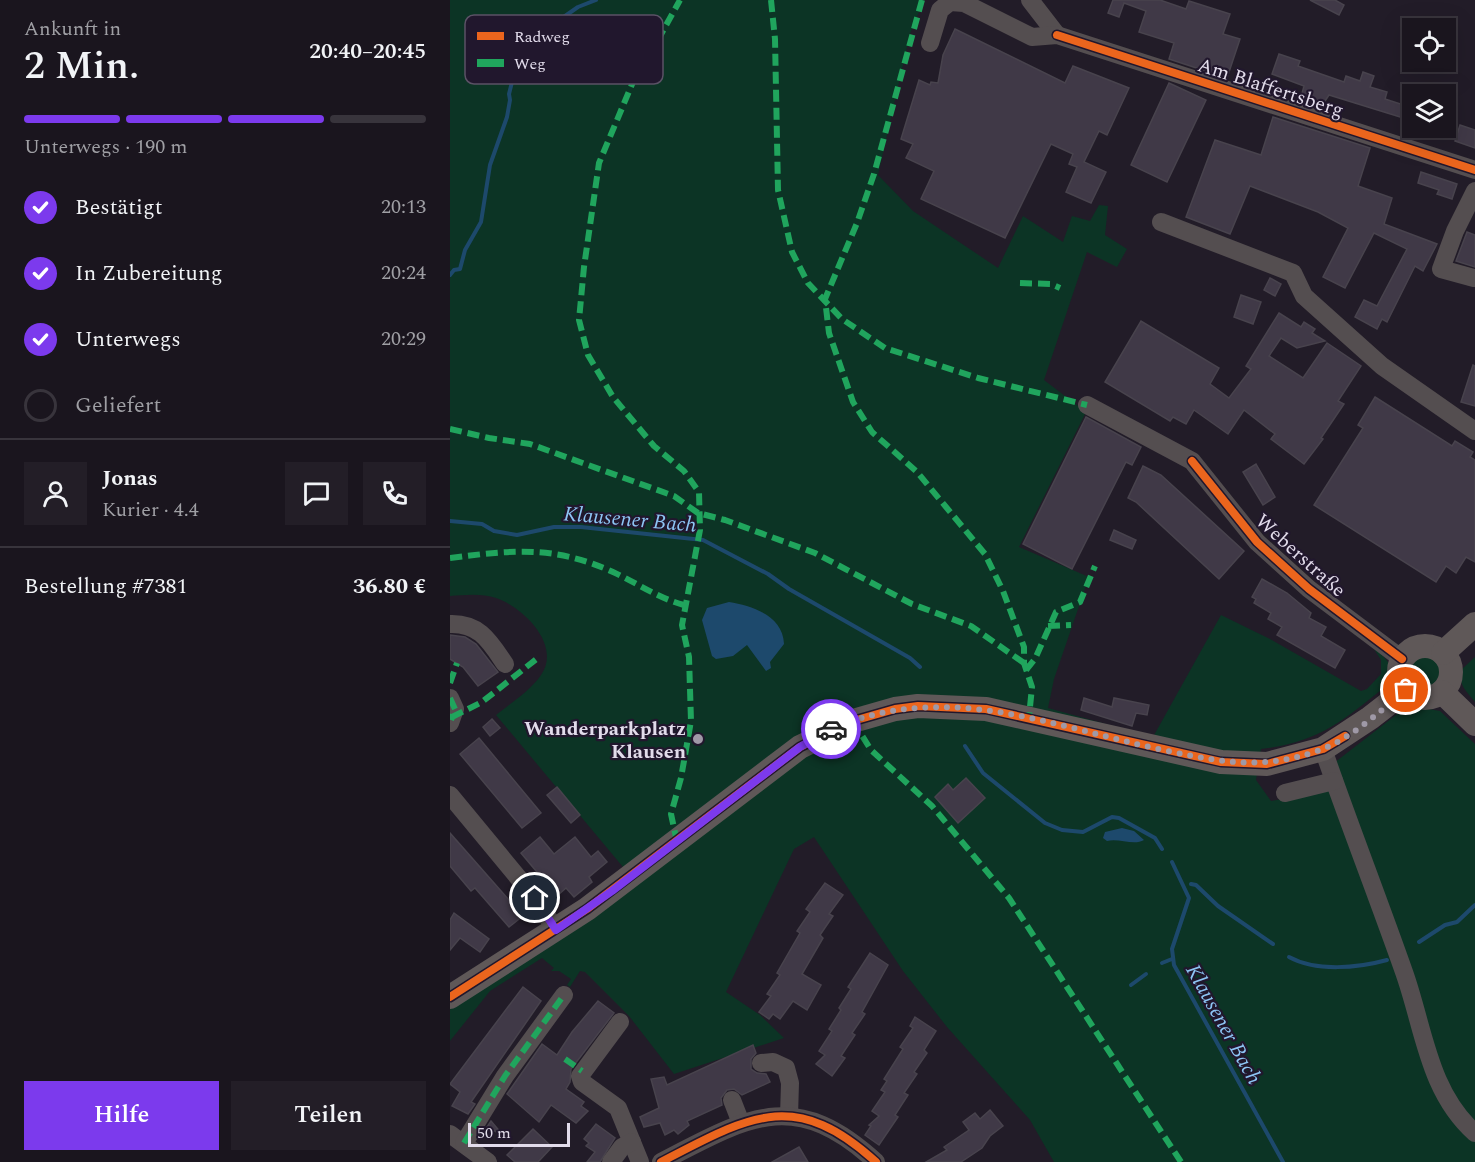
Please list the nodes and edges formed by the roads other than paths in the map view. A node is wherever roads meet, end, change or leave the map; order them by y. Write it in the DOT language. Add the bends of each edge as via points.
graph roads {
  1 [pos="1030,0"];
  2 [pos="1057,35"];
  3 [pos="930,43"];
  4 [pos="1475,170"];
  5 [pos="1475,191"];
  6 [pos="1161,222"];
  7 [pos="1474,278"];
  8 [pos="1087,405"];
  9 [pos="1475,431"];
  10 [pos="450,624"];
  11 [pos="1475,624"];
  12 [pos="1443,653"];
  13 [pos="1402,659"];
  14 [pos="505,664"];
  15 [pos="1406,690"];
  16 [pos="1442,692"];
  17 [pos="450,698"];
  18 [pos="450,723"];
  19 [pos="1475,724"];
  20 [pos="1323,749"];
  21 [pos="1334,781"];
  22 [pos="1285,793"];
  23 [pos="450,795"];
  24 [pos="556,930"];
  25 [pos="564,995"];
  26 [pos="450,997"];
  27 [pos="620,1022"];
  28 [pos="761,1063"];
  29 [pos="732,1100"];
  30 [pos="789,1116"];
  31 [pos="741,1123"];
  32 [pos="1475,1133"];
  33 [pos="457,1138"];
  34 [pos="632,1142"];
  35 [pos="488,1162"];
  36 [pos="611,1162"];
  37 [pos="640,1162"];
  38 [pos="661,1162"];
  39 [pos="876,1162"];
  1 -- 2 [label="street"];
  2 -- 3 [label="street, Am Blaffertsberg" via="1032,37 964,3 950,2 940,10"];
  2 -- 4 [label="street, Am Blaffertsberg"];
  5 -- 7 [label="street" via="1441,269"];
  6 -- 9 [label="street" via="1293,273 1304,296 1382,366"];
  8 -- 13 [label="street, Weberstraße" via="1192,460 1257,542 1309,590"];
  10 -- 14 [label="street" via="473,627 486,636"];
  11 -- 12 [label="main road"];
  12 -- 13 [label="main road" via="1424,645 1411,649"];
  12 -- 16 [label="main road" via="1451,668"];
  13 -- 15 [label="main road" via="1399,675"];
  15 -- 16 [label="main road" via="1419,698"];
  15 -- 20 [label="main road"];
  16 -- 19 [label="main road"];
  17 -- 18 [label="street" via="454,709"];
  20 -- 21 [label="street"];
  20 -- 24 [label="main road" via="1267,764 1221,762 986,709 895,709 843,724 800,747"];
  21 -- 22 [label="street"];
  21 -- 32 [label="street" via="1406,975 1436,1079"];
  23 -- 24 [label="street" via="535,898"];
  24 -- 26 [label="main road"];
  25 -- 33 [label="street"];
  27 -- 34 [label="street" via="580,1076 582,1082 618,1108"];
  28 -- 30 [label="street" via="773,1062 786,1068 790,1083"];
  29 -- 31 [label="street"];
  30 -- 31 [label="street" via="760,1117"];
  30 -- 39 [label="street" via="817,1121 835,1130"];
  31 -- 38 [label="street"];
  33 -- 35 [label="street"];
  34 -- 36 [label="street" via="622,1147"];
  34 -- 37 [label="street"];
}
